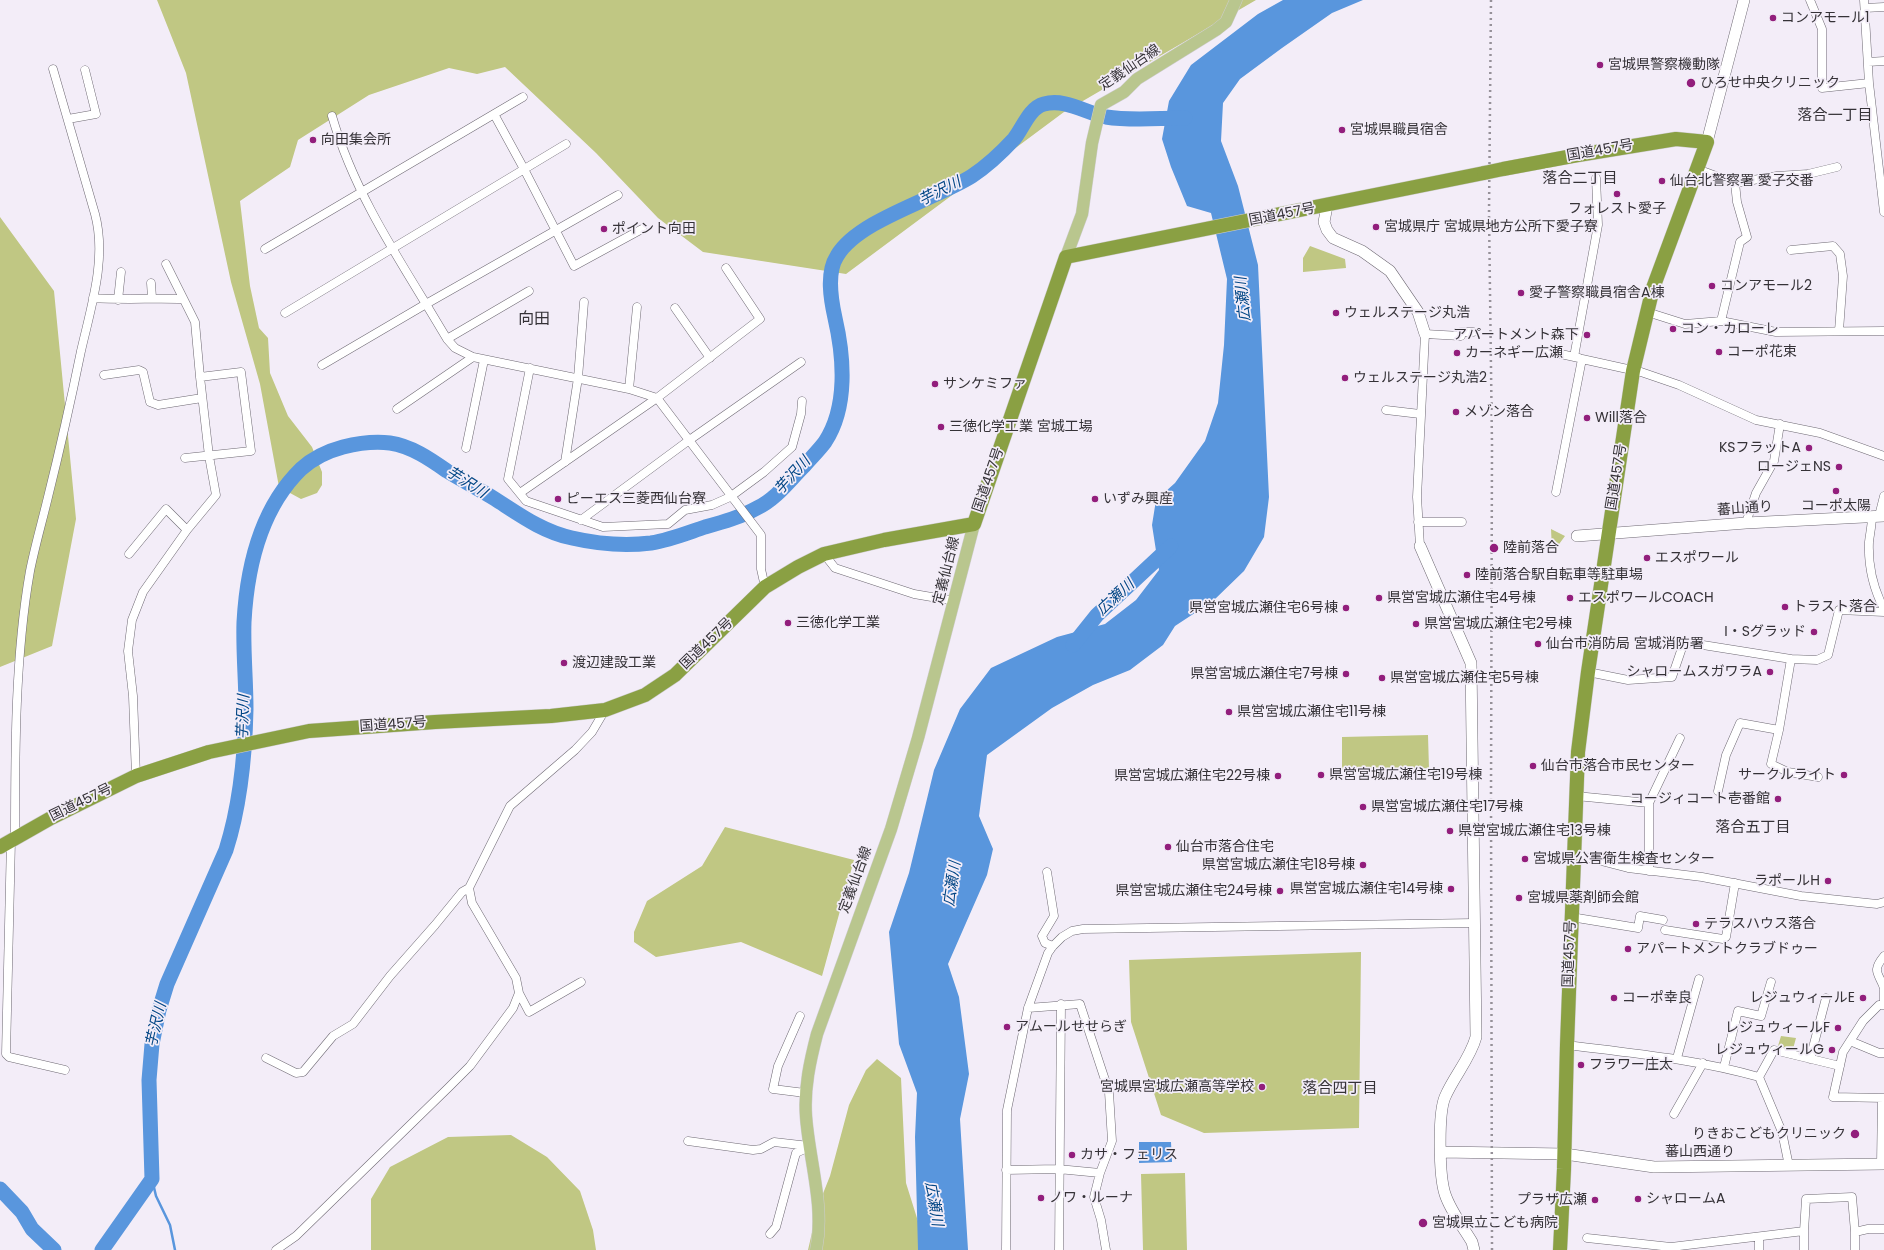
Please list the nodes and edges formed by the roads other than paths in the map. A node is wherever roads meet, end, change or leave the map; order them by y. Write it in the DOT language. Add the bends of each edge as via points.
graph roads {
  1 [pos="1236,0"];
  2 [pos="1744,0"];
  3 [pos="1810,0"];
  4 [pos="1865,4"];
  5 [pos="1884,6"];
  6 [pos="1884,61"];
  7 [pos="1868,62"];
  8 [pos="53,69"];
  9 [pos="85,70"];
  10 [pos="1869,83"];
  11 [pos="523,97"];
  12 [pos="494,114"];
  13 [pos="332,116"];
  14 [pos="68,119"];
  15 [pos="1707,142"];
  16 [pos="566,144"];
  17 [pos="1837,167"];
  18 [pos="524,168"];
  19 [pos="1697,169"];
  20 [pos="1596,178"];
  21 [pos="1735,183"];
  22 [pos="361,193"];
  23 [pos="618,195"];
  24 [pos="1327,206"];
  25 [pos="1884,212"];
  26 [pos="642,229"];
  27 [pos="555,232"];
  28 [pos="265,249"];
  29 [pos="392,249"];
  30 [pos="1791,250"];
  31 [pos="1066,257"];
  32 [pos="166,264"];
  33 [pos="726,268"];
  34 [pos="122,272"];
  35 [pos="150,284"];
  36 [pos="529,291"];
  37 [pos="93,298"];
  38 [pos="152,298"];
  39 [pos="183,299"];
  40 [pos="118,300"];
  41 [pos="584,302"];
  42 [pos="426,304"];
  43 [pos="637,306"];
  44 [pos="675,308"];
  45 [pos="1648,312"];
  46 [pos="285,313"];
  47 [pos="1721,321"];
  48 [pos="1839,331"];
  49 [pos="1884,331"];
  50 [pos="1473,332"];
  51 [pos="1425,334"];
  52 [pos="447,339"];
  53 [pos="1547,351"];
  54 [pos="473,357"];
  55 [pos="710,358"];
  56 [pos="1578,358"];
  57 [pos="484,360"];
  58 [pos="801,362"];
  59 [pos="322,365"];
  60 [pos="530,368"];
  61 [pos="1633,371"];
  62 [pos="104,375"];
  63 [pos="200,377"];
  64 [pos="578,378"];
  65 [pos="629,389"];
  66 [pos="202,398"];
  67 [pos="657,398"];
  68 [pos="802,401"];
  69 [pos="397,409"];
  70 [pos="1386,410"];
  71 [pos="1420,414"];
  72 [pos="1780,424"];
  73 [pos="688,441"];
  74 [pos="466,448"];
  75 [pos="209,456"];
  76 [pos="1884,456"];
  77 [pos="185,458"];
  78 [pos="565,462"];
  79 [pos="1556,492"];
  80 [pos="520,493"];
  81 [pos="1884,496"];
  82 [pos="732,498"];
  83 [pos="1878,516"];
  84 [pos="581,520"];
  85 [pos="1418,522"];
  86 [pos="1462,522"];
  87 [pos="1746,523"];
  88 [pos="974,524"];
  89 [pos="187,530"];
  90 [pos="1608,534"];
  91 [pos="1577,536"];
  92 [pos="1420,546"];
  93 [pos="129,554"];
  94 [pos="824,554"];
  95 [pos="765,587"];
  96 [pos="955,600"];
  97 [pos="1884,609"];
  98 [pos="1884,612"];
  99 [pos="1791,659"];
  100 [pos="1588,672"];
  101 [pos="605,710"];
  102 [pos="1779,730"];
  103 [pos="1680,738"];
  104 [pos="136,776"];
  105 [pos="1818,777"];
  106 [pos="1718,791"];
  107 [pos="1576,796"];
  108 [pos="1649,802"];
  109 [pos="9,842"];
  110 [pos="1574,854"];
  111 [pos="1649,871"];
  112 [pos="1047,872"];
  113 [pos="1735,883"];
  114 [pos="470,888"];
  115 [pos="1884,902"];
  116 [pos="1571,917"];
  117 [pos="1663,920"];
  118 [pos="1474,923"];
  119 [pos="1665,930"];
  120 [pos="1053,946"];
  121 [pos="1884,956"];
  122 [pos="1699,979"];
  123 [pos="581,982"];
  124 [pos="1771,982"];
  125 [pos="519,993"];
  126 [pos="1826,998"];
  127 [pos="1061,1004"];
  128 [pos="1884,1005"];
  129 [pos="1028,1008"];
  130 [pos="800,1016"];
  131 [pos="1850,1041"];
  132 [pos="1567,1045"];
  133 [pos="1884,1053"];
  134 [pos="266,1058"];
  135 [pos="1677,1058"];
  136 [pos="1810,1059"];
  137 [pos="1703,1064"];
  138 [pos="1840,1066"];
  139 [pos="1724,1067"];
  140 [pos="65,1070"];
  141 [pos="1758,1078"];
  142 [pos="806,1093"];
  143 [pos="1883,1098"];
  144 [pos="1674,1114"];
  145 [pos="688,1141"];
  146 [pos="809,1146"];
  147 [pos="1441,1152"];
  148 [pos="1565,1154"];
  149 [pos="1883,1164"];
  150 [pos="1789,1166"];
  151 [pos="1058,1169"];
  152 [pos="1006,1170"];
  153 [pos="1100,1173"];
  154 [pos="1884,1229"];
  155 [pos="1804,1231"];
  156 [pos="1855,1232"];
  157 [pos="770,1234"];
  158 [pos="1759,1237"];
  159 [pos="1587,1238"];
  160 [pos="1713,1247"];
  161 [pos="1671,1249"];
  162 [pos="276,1250"];
  163 [pos="816,1250"];
  164 [pos="1006,1250"];
  165 [pos="1059,1250"];
  166 [pos="1106,1250"];
  167 [pos="1474,1250"];
  168 [pos="1560,1250"];
  169 [pos="1759,1250"];
  170 [pos="1804,1250"];
  171 [pos="1855,1250"];
  1 -- 31 [label="main road, 定義仙台線" via="1226,22 1216,30 1137,79 1124,92 1101,105 1092,143 1082,214"];
  2 -- 15 [label="street"];
  3 -- 10 [label="street" via="1822,30 1822,88"];
  4 -- 5 [label="street"];
  4 -- 7 [label="street"];
  6 -- 7 [label="street"];
  7 -- 10 [label="street"];
  8 -- 14 [label="street"];
  9 -- 14 [label="street" via="96,114"];
  10 -- 25 [label="street"];
  11 -- 12 [label="street"];
  12 -- 18 [label="street"];
  12 -- 22 [label="street"];
  13 -- 22 [label="street"];
  14 -- 37 [label="street" via="100,230 101,247"];
  15 -- 19 [label="highway, 国道457号"];
  15 -- 24 [label="highway, 国道457号, bridge" via="1676,139 1578,155"];
  16 -- 18 [label="street"];
  17 -- 21 [label="street" via="1808,174"];
  18 -- 27 [label="street"];
  18 -- 29 [label="street"];
  19 -- 21 [label="street"];
  19 -- 45 [label="highway, 国道457号" via="1653,288"];
  20 -- 56 [label="street" via="1598,225"];
  21 -- 47 [label="street" via="1737,202 1747,237 1740,242"];
  22 -- 28 [label="street"];
  22 -- 29 [label="street"];
  23 -- 27 [label="street"];
  24 -- 31 [label="highway, 国道457号"];
  24 -- 51 [label="street" via="1324,222 1327,230 1334,238 1362,251 1390,271 1404,286 1418,312"];
  26 -- 27 [label="street" via="574,266"];
  27 -- 42 [label="street"];
  29 -- 42 [label="street"];
  29 -- 46 [label="street"];
  30 -- 48 [label="street" via="1833,246 1840,254 1843,276"];
  31 -- 88 [label="highway, 国道457号"];
  32 -- 39 [label="street"];
  33 -- 55 [label="street" via="760,319"];
  34 -- 40 [label="street"];
  35 -- 38 [label="street"];
  36 -- 52 [label="street"];
  37 -- 40 [label="street"];
  37 -- 109 [label="street" via="38,537 24,612"];
  38 -- 39 [label="street"];
  38 -- 40 [label="street"];
  39 -- 63 [label="street" via="195,322"];
  41 -- 64 [label="street"];
  42 -- 52 [label="street"];
  42 -- 59 [label="street"];
  43 -- 65 [label="street"];
  44 -- 55 [label="street"];
  45 -- 47 [label="street" via="1685,324"];
  45 -- 61 [label="highway, 国道457号"];
  47 -- 48 [label="street" via="1776,332"];
  48 -- 49 [label="street"];
  50 -- 51 [label="street" via="1461,332 1461,336"];
  51 -- 71 [label="street"];
  52 -- 54 [label="street" via="455,348"];
  53 -- 56 [label="street"];
  54 -- 57 [label="street"];
  54 -- 69 [label="street"];
  55 -- 67 [label="street"];
  56 -- 61 [label="street"];
  56 -- 79 [label="street"];
  57 -- 60 [label="street"];
  57 -- 74 [label="street"];
  58 -- 73 [label="street"];
  60 -- 64 [label="street"];
  60 -- 80 [label="street" via="508,479"];
  61 -- 72 [label="street" via="1679,385 1756,420"];
  61 -- 90 [label="highway, 国道457号"];
  62 -- 66 [label="street" via="139,370 143,372 150,402 158,405"];
  63 -- 66 [label="street"];
  63 -- 75 [label="street" via="241,372 251,451"];
  64 -- 65 [label="street"];
  64 -- 78 [label="street"];
  65 -- 67 [label="street"];
  66 -- 75 [label="street"];
  67 -- 73 [label="street"];
  67 -- 78 [label="street"];
  68 -- 82 [label="street" via="802,414 792,447"];
  70 -- 71 [label="street"];
  71 -- 85 [label="street" via="1416,497"];
  72 -- 76 [label="street" via="1820,433"];
  72 -- 87 [label="street" via="1774,461 1756,493"];
  73 -- 82 [label="street"];
  73 -- 84 [label="street"];
  75 -- 77 [label="street"];
  75 -- 89 [label="street" via="216,495"];
  78 -- 80 [label="street"];
  80 -- 84 [label="street" via="526,501"];
  81 -- 83 [label="street"];
  82 -- 84 [label="street" via="685,510 668,524 603,527"];
  82 -- 95 [label="street" via="760,535 761,569"];
  83 -- 87 [label="street, 蕃山通り"];
  83 -- 97 [label="street" via="1869,541 1871,575"];
  85 -- 86 [label="street"];
  85 -- 92 [label="street"];
  87 -- 90 [label="street, 蕃山通り"];
  88 -- 94 [label="highway, 国道457号"];
  88 -- 96 [label="main road, 定義仙台線"];
  89 -- 93 [label="street" via="166,510"];
  89 -- 104 [label="street" via="143,592 130,627 128,651 133,696"];
  90 -- 91 [label="street, 蕃山通り"];
  90 -- 100 [label="highway, 国道457号"];
  92 -- 118 [label="street" via="1472,663"];
  94 -- 95 [label="highway, 国道457号"];
  94 -- 96 [label="street" via="835,568 914,594"];
  95 -- 101 [label="highway, 国道457号" via="675,675 645,695"];
  96 -- 142 [label="main road, 定義仙台線" via="891,829 817,1034"];
  98 -- 99 [label="street" via="1838,610 1828,655 1817,660"];
  99 -- 100 [label="street" via="1684,642 1672,677 1628,680"];
  99 -- 102 [label="street"];
  100 -- 107 [label="highway, 国道457号" via="1578,752"];
  101 -- 104 [label="highway, 国道457号" via="551,716 309,731 208,752"];
  101 -- 114 [label="street" via="592,732 575,750 510,806"];
  102 -- 105 [label="street" via="1771,764 1788,772"];
  102 -- 106 [label="street" via="1740,723 1726,755"];
  103 -- 108 [label="street"];
  104 -- 109 [label="highway, 国道457号"];
  107 -- 108 [label="street"];
  107 -- 110 [label="highway, 国道457号"];
  108 -- 111 [label="street"];
  109 -- 140 [label="street" via="6,1054 9,1057"];
  110 -- 111 [label="street"];
  110 -- 116 [label="highway, 国道457号"];
  111 -- 113 [label="street"];
  112 -- 120 [label="street" via="1054,916 1042,936 1045,943"];
  113 -- 115 [label="street" via="1801,896 1877,904"];
  113 -- 119 [label="street" via="1726,937 1723,939"];
  114 -- 125 [label="street" via="472,903 516,978"];
  114 -- 134 [label="street" via="462,892 390,976 353,1024 333,1036 303,1072 296,1073"];
  116 -- 117 [label="street" via="1638,928 1640,916"];
  116 -- 132 [label="highway, 国道457号"];
  118 -- 120 [label="street" via="1083,929 1072,931"];
  118 -- 147 [label="street" via="1476,1037 1472,1050 1445,1097 1441,1111"];
  120 -- 129 [label="street" via="1048,953"];
  121 -- 128 [label="street" via="1878,962 1876,974 1884,989"];
  122 -- 135 [label="street"];
  123 -- 125 [label="street" via="529,1012"];
  124 -- 139 [label="street" via="1761,1016 1738,1011"];
  125 -- 162 [label="street" via="513,1008 470,1066 454,1083 310,1223"];
  126 -- 136 [label="street"];
  127 -- 129 [label="street"];
  127 -- 151 [label="street"];
  127 -- 153 [label="street" via="1080,1004 1109,1092 1112,1140"];
  128 -- 131 [label="street" via="1879,1005 1863,1021"];
  129 -- 152 [label="street" via="1007,1110"];
  130 -- 142 [label="street" via="778,1066 772,1089"];
  131 -- 133 [label="street"];
  131 -- 138 [label="street" via="1843,1052"];
  132 -- 135 [label="street"];
  132 -- 148 [label="highway, 国道457号"];
  135 -- 137 [label="street"];
  136 -- 138 [label="street"];
  136 -- 141 [label="street" via="1774,1050"];
  137 -- 139 [label="street"];
  137 -- 144 [label="street"];
  138 -- 143 [label="street" via="1833,1097"];
  139 -- 141 [label="street"];
  141 -- 150 [label="street" via="1782,1132"];
  142 -- 146 [label="main road, 定義仙台線"];
  143 -- 149 [label="street"];
  145 -- 146 [label="street" via="753,1150 774,1142"];
  146 -- 157 [label="street" via="796,1153 776,1227"];
  146 -- 163 [label="main road, 定義仙台線" via="817,1199"];
  147 -- 148 [label="street, 蕃山西通り"];
  147 -- 167 [label="street" via="1445,1196 1472,1242"];
  148 -- 150 [label="street, 蕃山西通り" via="1654,1167"];
  148 -- 168 [label="highway, 国道457号"];
  149 -- 150 [label="street, 蕃山西通り"];
  151 -- 152 [label="street"];
  151 -- 153 [label="street"];
  151 -- 165 [label="street"];
  152 -- 164 [label="street"];
  153 -- 166 [label="street" via="1094,1196"];
  154 -- 156 [label="street"];
  155 -- 156 [label="street" via="1806,1199 1852,1197"];
  155 -- 158 [label="street"];
  155 -- 170 [label="street"];
  156 -- 171 [label="street"];
  158 -- 160 [label="street"];
  158 -- 169 [label="street"];
  159 -- 161 [label="street"];
  160 -- 161 [label="street"];
}
